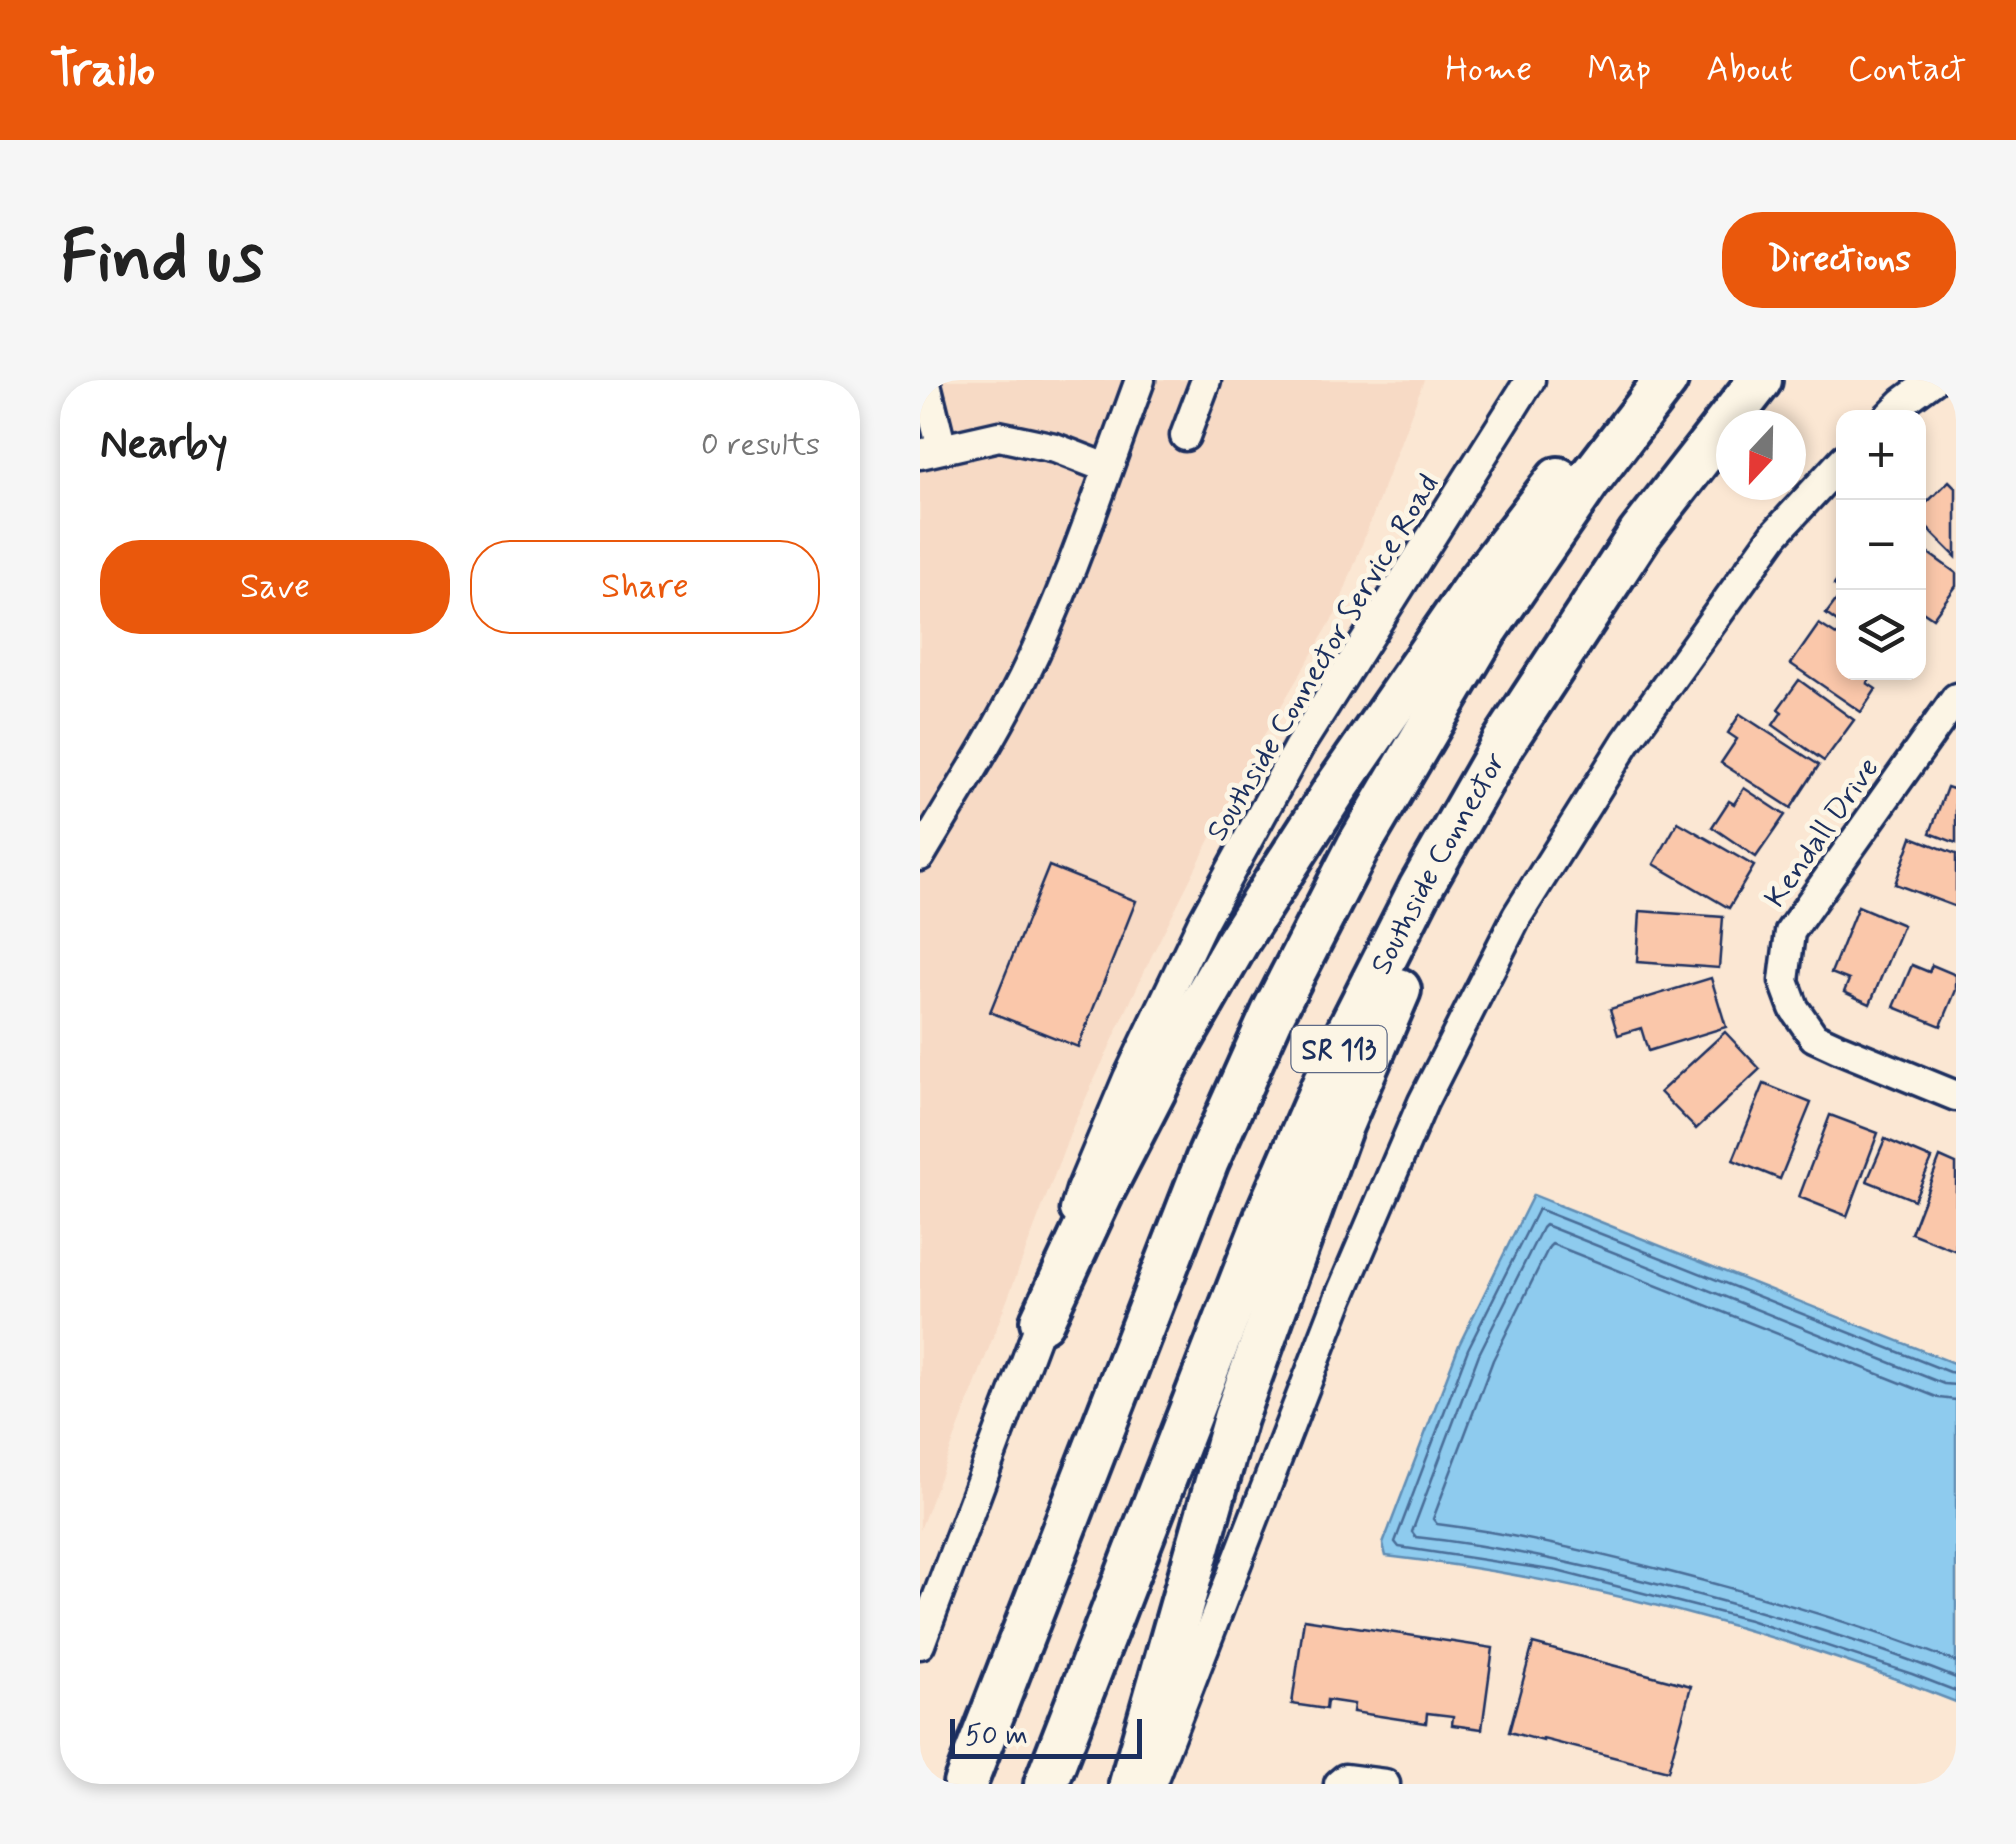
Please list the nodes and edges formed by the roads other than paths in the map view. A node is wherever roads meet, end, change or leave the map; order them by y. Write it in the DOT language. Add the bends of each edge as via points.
graph roads {
  1 [pos="925,380"];
  2 [pos="1140,380"];
  3 [pos="1206,380"];
  4 [pos="1530,380"];
  5 [pos="1662,380"];
  6 [pos="1760,380"];
  7 [pos="1933,380"];
  8 [pos="1895,410"];
  9 [pos="1185,436"];
  10 [pos="1708,446"];
  11 [pos="931,451"];
  12 [pos="1107,468"];
  13 [pos="1836,469"];
  14 [pos="1956,698"];
  15 [pos="920,856"];
  16 [pos="1956,1096"];
  17 [pos="1042,1322"];
  18 [pos="920,1644"];
  19 [pos="965,1784"];
  20 [pos="1046,1784"];
  21 [pos="1132,1784"];
  22 [pos="1151,1784"];
  23 [pos="1339,1784"];
  24 [pos="1385,1784"];
  1 -- 11 [label="street"];
  2 -- 12 [label="street"];
  3 -- 9 [label="street"];
  4 -- 17 [label="street, Southside Connector Service Road" via="1298,748 1202,923 1081,1190"];
  5 -- 17 [label="highway" via="1550,487 1334,792 1175,1050"];
  5 -- 19 [label="highway, SR 113" via="1486,630 1358,847 1274,1013 1207,1161"];
  6 -- 10 [label="highway, Southside Connector / SR 113"];
  7 -- 8 [label="street"];
  10 -- 20 [label="highway, Southside Connector / SR 113" via="1640,534 1504,742 1340,1047 1266,1215"];
  10 -- 21 [label="highway" via="1474,838 1392,1003 1235,1418"];
  11 -- 12 [label="street" via="998,436"];
  12 -- 15 [label="street" via="1024,676"];
  13 -- 22 [label="street" via="1775,534 1626,742 1518,916 1423,1102 1340,1296"];
  14 -- 16 [label="street, Kendall Drive" via="1790,932 1784,982 1814,1036"];
  17 -- 18 [label="street, Southside Connector Service Road"];
  23 -- 24 [label="street"];
}
